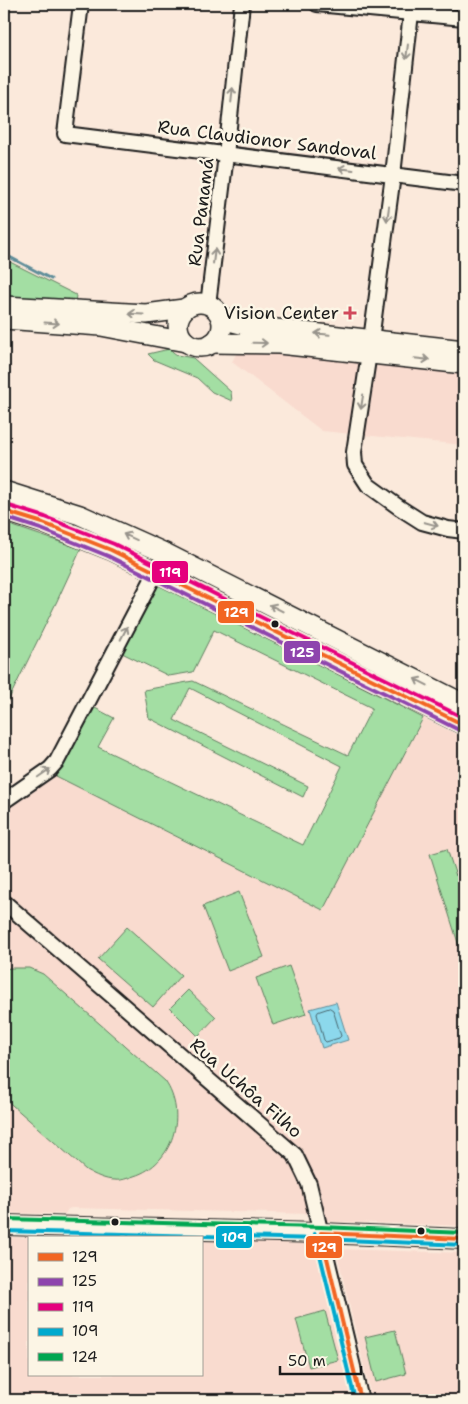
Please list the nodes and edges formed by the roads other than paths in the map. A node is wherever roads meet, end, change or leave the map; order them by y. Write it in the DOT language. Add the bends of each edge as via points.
graph roads {
  1 [pos="81,4"];
  2 [pos="242,4"];
  3 [pos="317,4"];
  4 [pos="412,8"];
  5 [pos="464,18"];
  6 [pos="226,155"];
  7 [pos="393,175"];
  8 [pos="464,184"];
  9 [pos="4,306"];
  10 [pos="184,309"];
  11 [pos="214,310"];
  12 [pos="4,319"];
  13 [pos="186,342"];
  14 [pos="212,343"];
  15 [pos="370,347"];
  16 [pos="464,350"];
  17 [pos="464,364"];
  18 [pos="4,491"];
  19 [pos="4,511"];
  20 [pos="464,531"];
  21 [pos="156,572"];
  22 [pos="464,704"];
  23 [pos="464,725"];
  24 [pos="4,800"];
  25 [pos="4,902"];
  26 [pos="4,1225"];
  27 [pos="320,1233"];
  28 [pos="464,1239"];
  29 [pos="361,1400"];
  1 -- 6 [label="street, Rua Claudionor Sandoval" via="65,134"];
  6 -- 2 [label="street, Rua Panamá, one-way"];
  3 -- 4 [label="street"];
  4 -- 5 [label="street"];
  4 -- 7 [label="street, one-way"];
  7 -- 6 [label="street, Rua Claudionor Sandoval, one-way"];
  11 -- 6 [label="street, Rua Panamá, one-way"];
  7 -- 8 [label="street, Rua Claudionor Sandoval"];
  7 -- 15 [label="street, one-way"];
  10 -- 9 [label="main road, one-way" via="146,314"];
  10 -- 11 [label="main road" via="200,303"];
  10 -- 13 [label="main road" via="177,326"];
  11 -- 14 [label="main road" via="222,323 221,331"];
  15 -- 11 [label="main road, one-way" via="249,326 229,321"];
  12 -- 13 [label="main road, one-way" via="101,326"];
  13 -- 14 [label="main road" via="197,346"];
  14 -- 15 [label="main road, one-way"];
  15 -- 16 [label="main road"];
  15 -- 17 [label="main road, one-way"];
  15 -- 20 [label="street, one-way" via="354,452 355,465 368,485 422,522"];
  22 -- 18 [label="main road, one-way" via="167,554 80,515"];
  19 -- 21 [label="main road" via="111,550"];
  21 -- 23 [label="main road"];
  24 -- 21 [label="street, one-way" via="58,761"];
  25 -- 27 [label="street, Rua Uchôa Filho" via="295,1155 309,1184"];
  26 -- 27 [label="main road"];
  27 -- 28 [label="main road"];
  27 -- 29 [label="street, Rua Uchôa Filho"];
}
